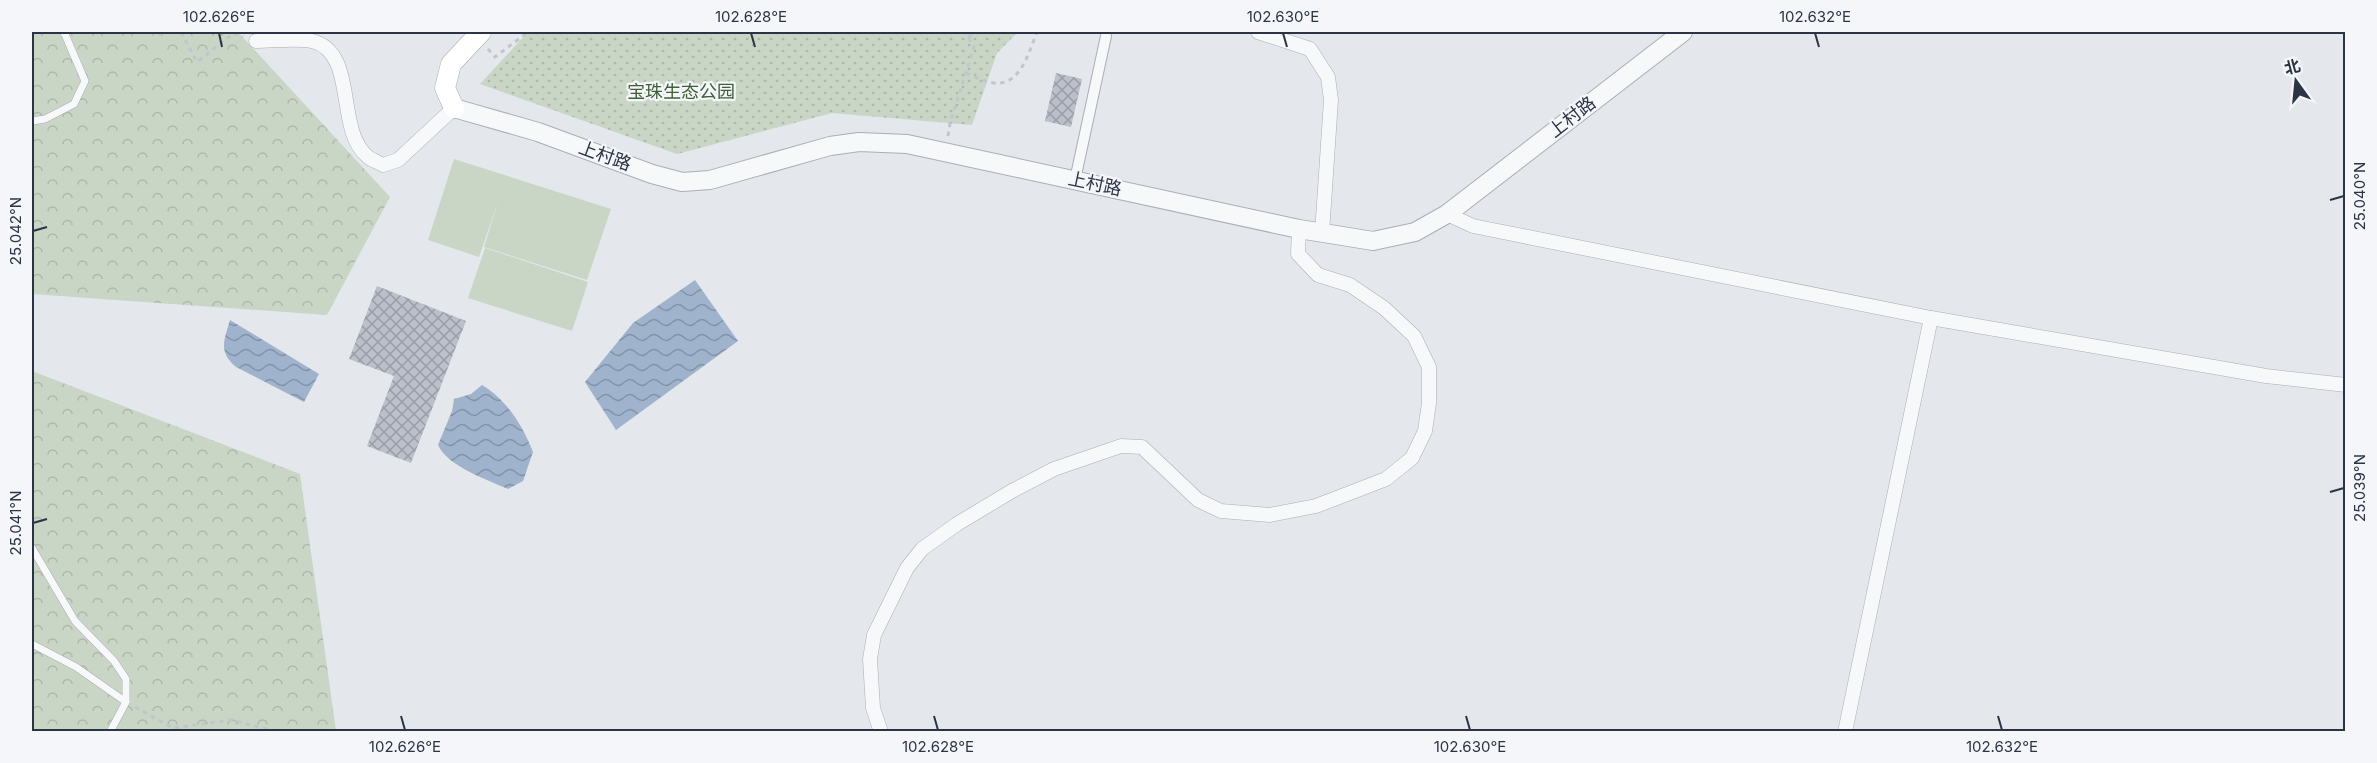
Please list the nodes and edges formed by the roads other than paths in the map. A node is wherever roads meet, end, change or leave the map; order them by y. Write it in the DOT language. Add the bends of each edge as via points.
graph roads {
  1 [pos="64,32"];
  2 [pos="1258,32"];
  3 [pos="1683,32"];
  4 [pos="479,34"];
  5 [pos="1106,36"];
  6 [pos="256,41"];
  7 [pos="454,108"];
  8 [pos="32,121"];
  9 [pos="1075,180"];
  10 [pos="1446,214"];
  11 [pos="1299,230"];
  12 [pos="1322,233"];
  13 [pos="1930,318"];
  14 [pos="2346,385"];
  15 [pos="32,548"];
  16 [pos="32,644"];
  17 [pos="126,702"];
  18 [pos="110,732"];
  19 [pos="881,732"];
  20 [pos="1845,732"];
  1 -- 8 [label="lane" via="85,81 74,104 45,119"];
  2 -- 12 [label="street" via="1310,49 1328,77 1331,100"];
  3 -- 10 [label="street, 上村路"];
  4 -- 7 [label="main road" via="451,64 445,88"];
  5 -- 9 [label="street"];
  6 -- 7 [label="street" via="311,41 327,48 338,62 356,140 366,155 383,165 398,160"];
  7 -- 9 [label="street, 上村路" via="538,132 682,182 710,180 830,146 859,142 907,144"];
  9 -- 11 [label="street, 上村路"];
  10 -- 12 [label="street, 上村路" via="1416,232 1373,241"];
  10 -- 13 [label="street" via="1473,226"];
  11 -- 12 [label="street, 上村路"];
  11 -- 19 [label="street" via="1298,254 1318,275 1350,285 1384,308 1414,336 1429,367 1429,403 1425,431 1412,458 1386,479 1316,506 1270,515 1221,511 1198,500 1142,447 1121,446 1054,469 957,524 922,549 907,568 874,635 870,659 873,708"];
  13 -- 14 [label="street" via="2266,376"];
  13 -- 20 [label="street"];
  15 -- 17 [label="lane" via="75,621 126,679"];
  16 -- 17 [label="lane" via="76,667"];
  17 -- 18 [label="lane"];
}
